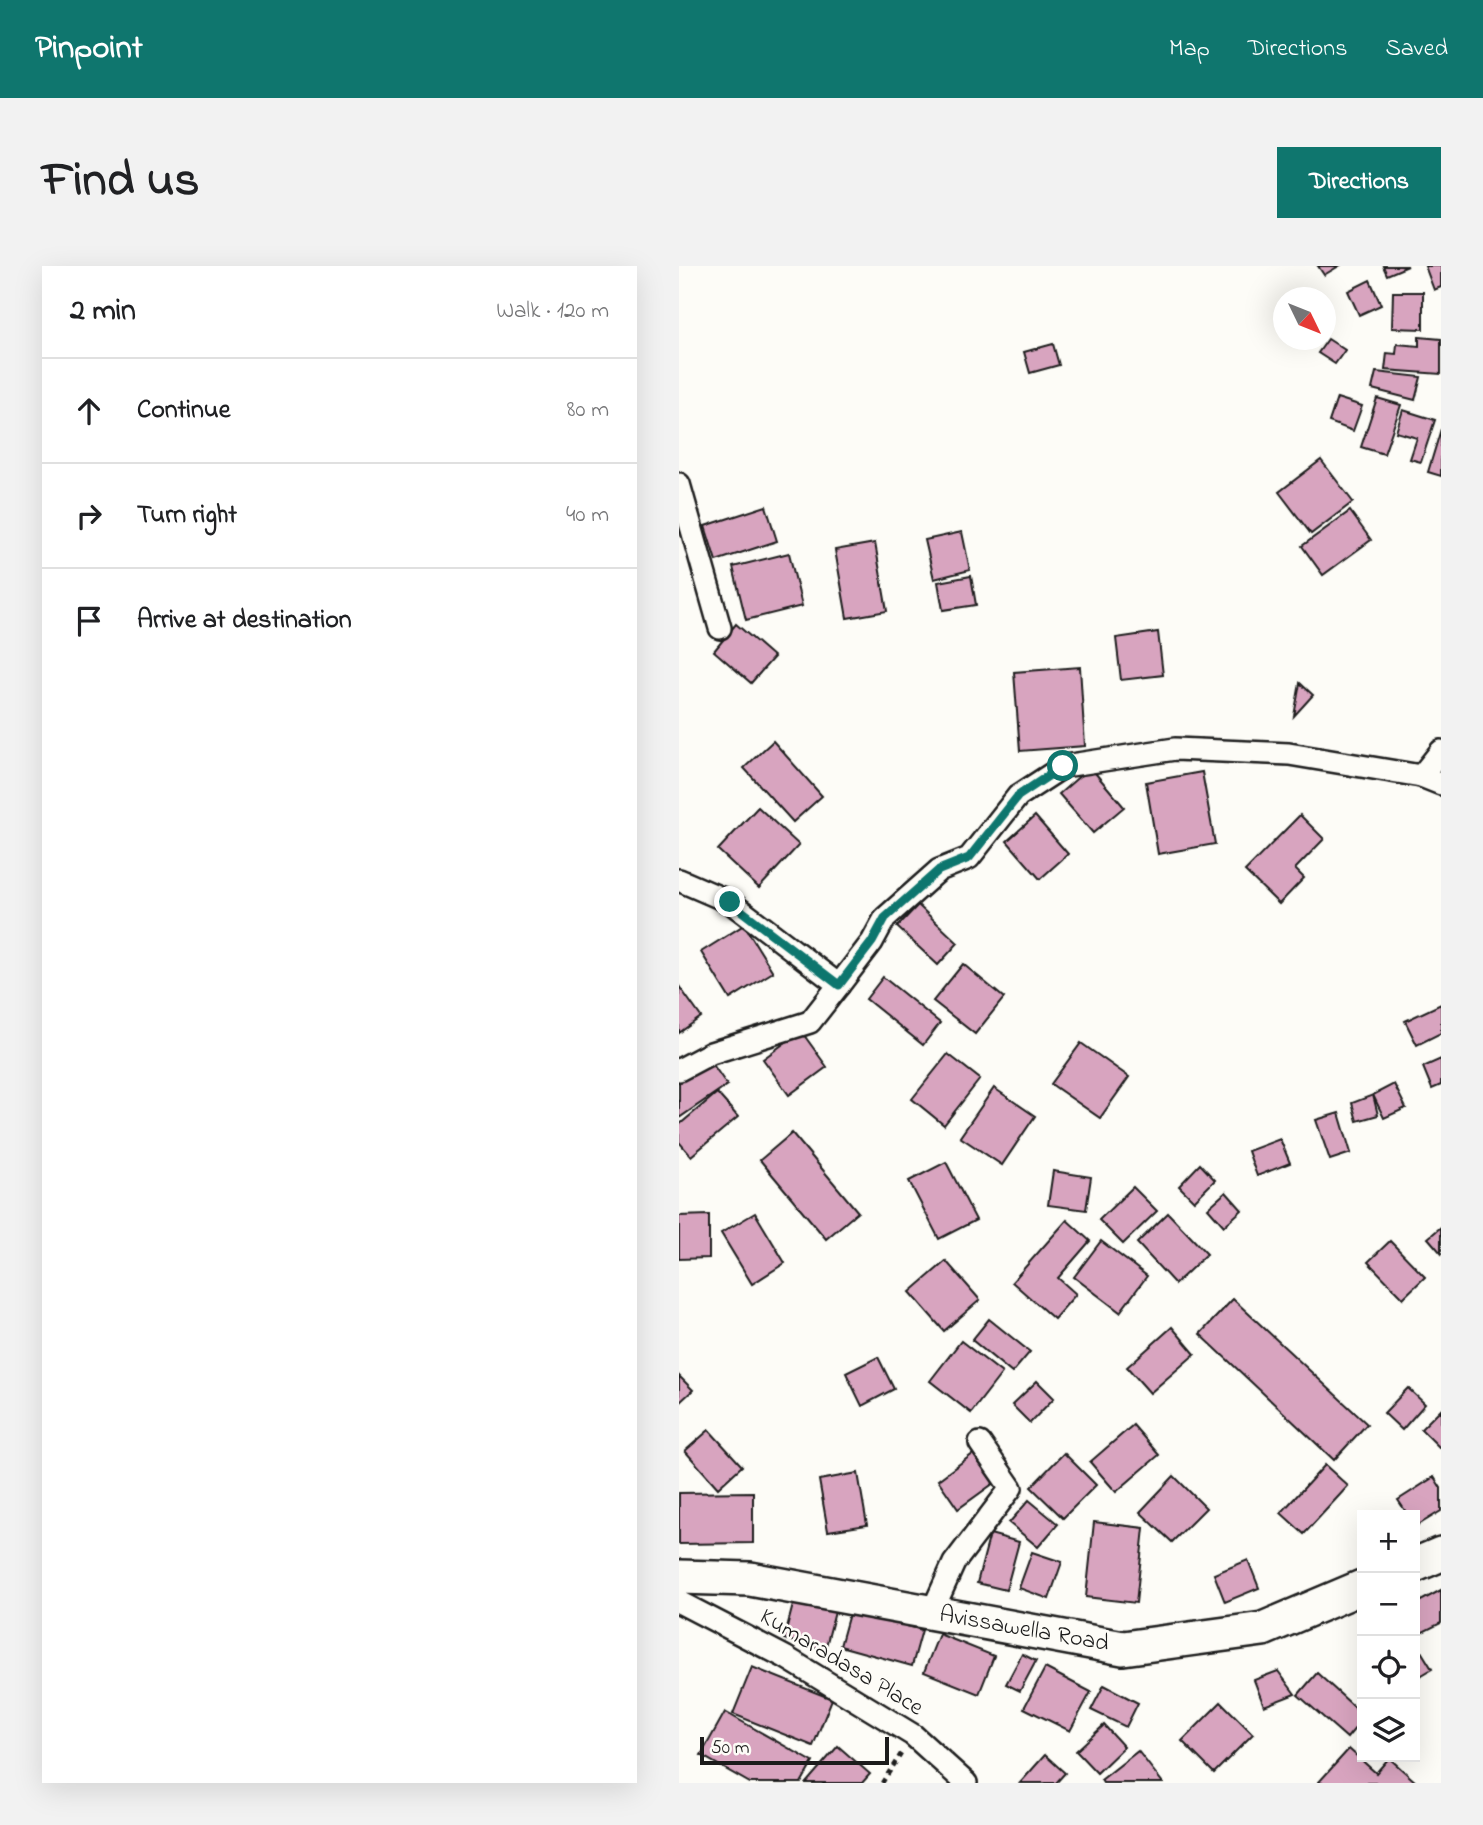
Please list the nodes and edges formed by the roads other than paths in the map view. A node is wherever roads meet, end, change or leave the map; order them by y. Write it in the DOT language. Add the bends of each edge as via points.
graph roads {
  1 [pos="679,484"];
  2 [pos="720,628"];
  3 [pos="1441,751"];
  4 [pos="1431,780"];
  5 [pos="679,880"];
  6 [pos="839,985"];
  7 [pos="679,1070"];
  8 [pos="980,1443"];
  9 [pos="1441,1554"];
  10 [pos="1420,1563"];
  11 [pos="679,1577"];
  12 [pos="1357,1589"];
  13 [pos="679,1602"];
  14 [pos="931,1614"];
  15 [pos="966,1783"];
  1 -- 2 [label="street"];
  3 -- 4 [label="street"];
  4 -- 6 [label="street" via="1289,754 1175,749 1063,766 1018,796 969,858 939,870 885,918"];
  5 -- 6 [label="street" via="730,902"];
  6 -- 7 [label="street" via="810,1022 711,1053"];
  8 -- 14 [label="street" via="1011,1488 954,1563"];
  9 -- 10 [label="main road"];
  11 -- 14 [label="main road, Avissawella Road" via="750,1579"];
  12 -- 14 [label="main road, Avissawella Road" via="1263,1629 1122,1648"];
  13 -- 15 [label="street, Kumaradasa Place" via="785,1657 913,1735"];
}
